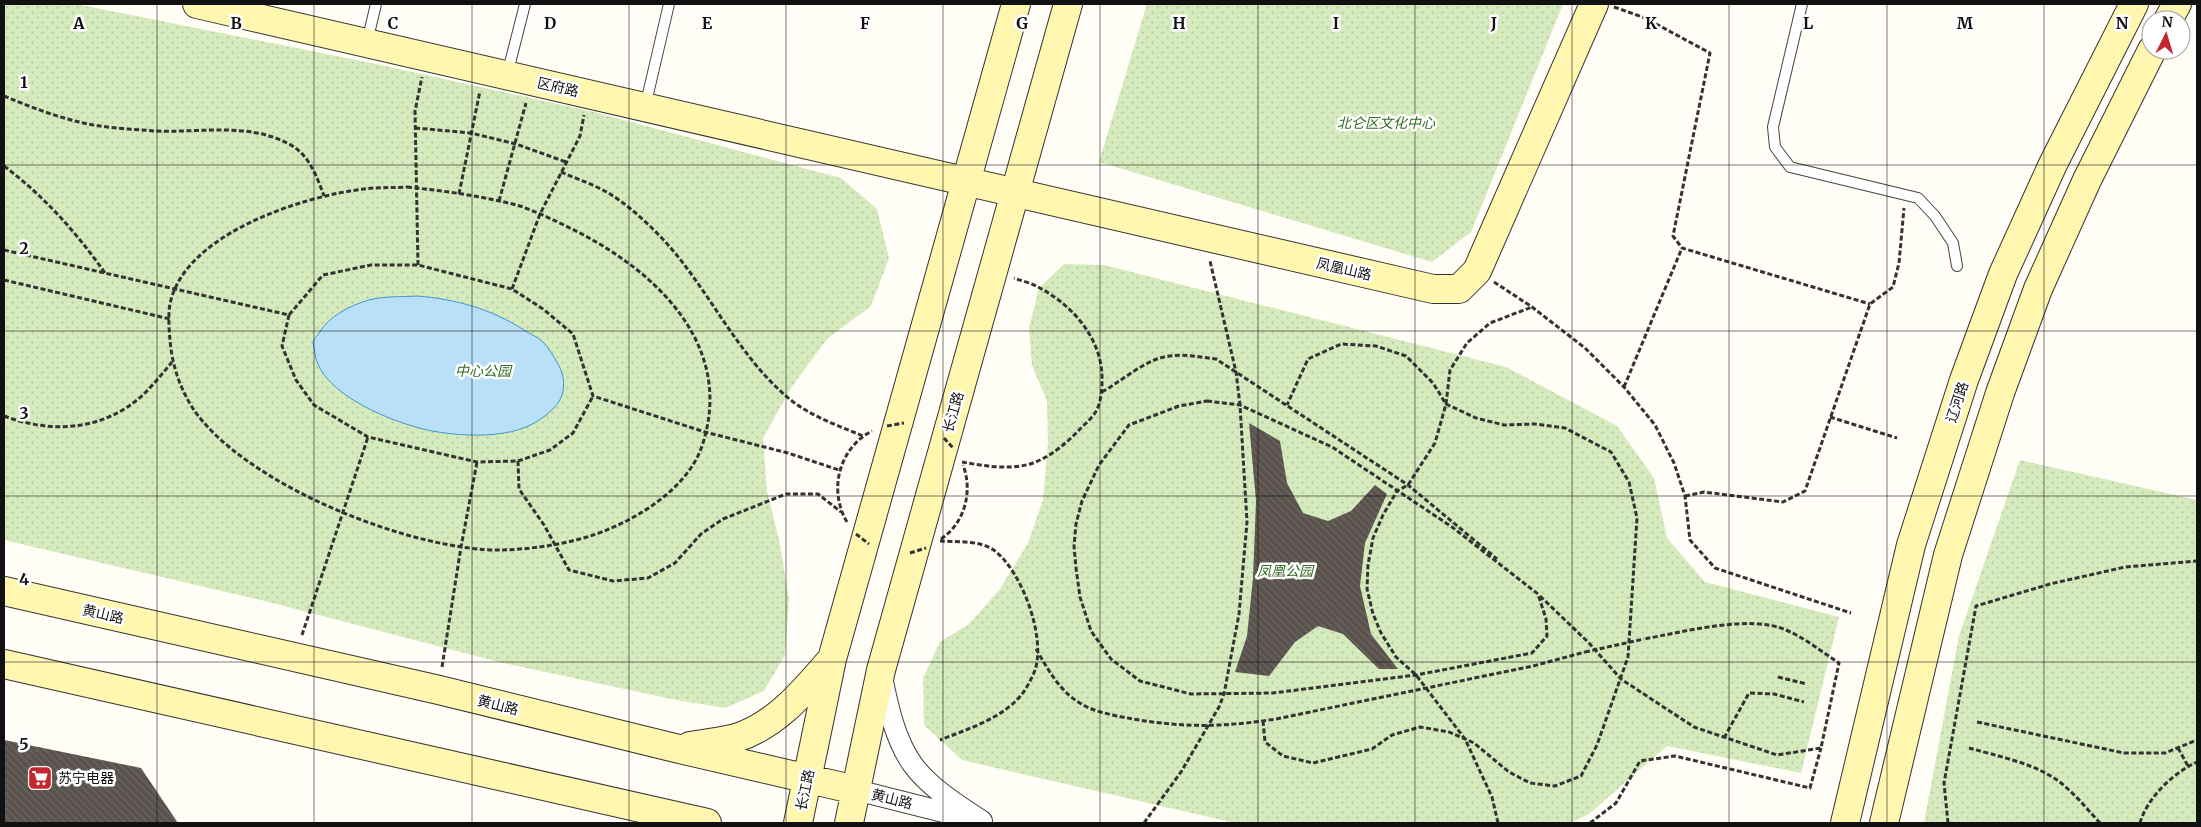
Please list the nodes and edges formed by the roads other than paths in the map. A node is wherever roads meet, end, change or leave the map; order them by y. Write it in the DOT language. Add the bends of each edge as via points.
graph roads {
  1 [pos="197,4"];
  2 [pos="376,4"];
  3 [pos="525,4"];
  4 [pos="669,4"];
  5 [pos="1016,4"];
  6 [pos="1068,4"];
  7 [pos="1802,4"];
  8 [pos="2134,4"];
  9 [pos="1604,5"];
  10 [pos="366,43"];
  11 [pos="2147,60"];
  12 [pos="508,76"];
  13 [pos="644,107"];
  14 [pos="920,171"];
  15 [pos="966,182"];
  16 [pos="1015,193"];
  17 [pos="1957,266"];
  18 [pos="4,592"];
  19 [pos="832,659"];
  20 [pos="4,664"];
  21 [pos="881,670"];
  22 [pos="675,748"];
  23 [pos="807,778"];
  24 [pos="856,790"];
  25 [pos="693,821"];
  26 [pos="986,822"];
  27 [pos="798,823"];
  28 [pos="849,823"];
  29 [pos="1845,823"];
  30 [pos="1884,823"];
  1 -- 10 [label="main road, 区府路"];
  2 -- 10 [label="lane"];
  3 -- 12 [label="lane"];
  4 -- 13 [label="lane"];
  5 -- 15 [label="main road, 长江路"];
  6 -- 16 [label="main road, 长江路"];
  7 -- 17 [label="lane" via="1773,127 1775,148 1790,168 1918,198 1953,243"];
  8 -- 29 [label="main road, 辽河路" via="2049,172 2003,274 1964,380 1911,545"];
  9 -- 16 [label="main road, 凤凰山路" via="1477,271 1459,289 1433,289"];
  10 -- 12 [label="main road, 区府路"];
  11 -- 30 [label="main road" via="2087,180 2038,289 2000,392 1948,555"];
  12 -- 13 [label="main road, 区府路"];
  13 -- 14 [label="main road, 区府路"];
  14 -- 15 [label="main road, 凤凰山路"];
  15 -- 16 [label="main road, 凤凰山路"];
  15 -- 19 [label="main road, 长江路"];
  16 -- 21 [label="main road, 长江路"];
  18 -- 22 [label="main road, 黄山路" via="439,690"];
  19 -- 22 [label="main road" via="775,718 755,730 735,738"];
  19 -- 23 [label="main road, 长江路"];
  20 -- 25 [label="main road"];
  21 -- 24 [label="main road, 长江路"];
  21 -- 26 [label="street" via="898,737 913,765 944,794"];
  22 -- 23 [label="main road, 黄山路"];
  23 -- 24 [label="main road, 黄山路"];
  23 -- 27 [label="main road, 长江路"];
  24 -- 26 [label="street, 黄山路"];
  24 -- 28 [label="main road, 长江路"];
}
